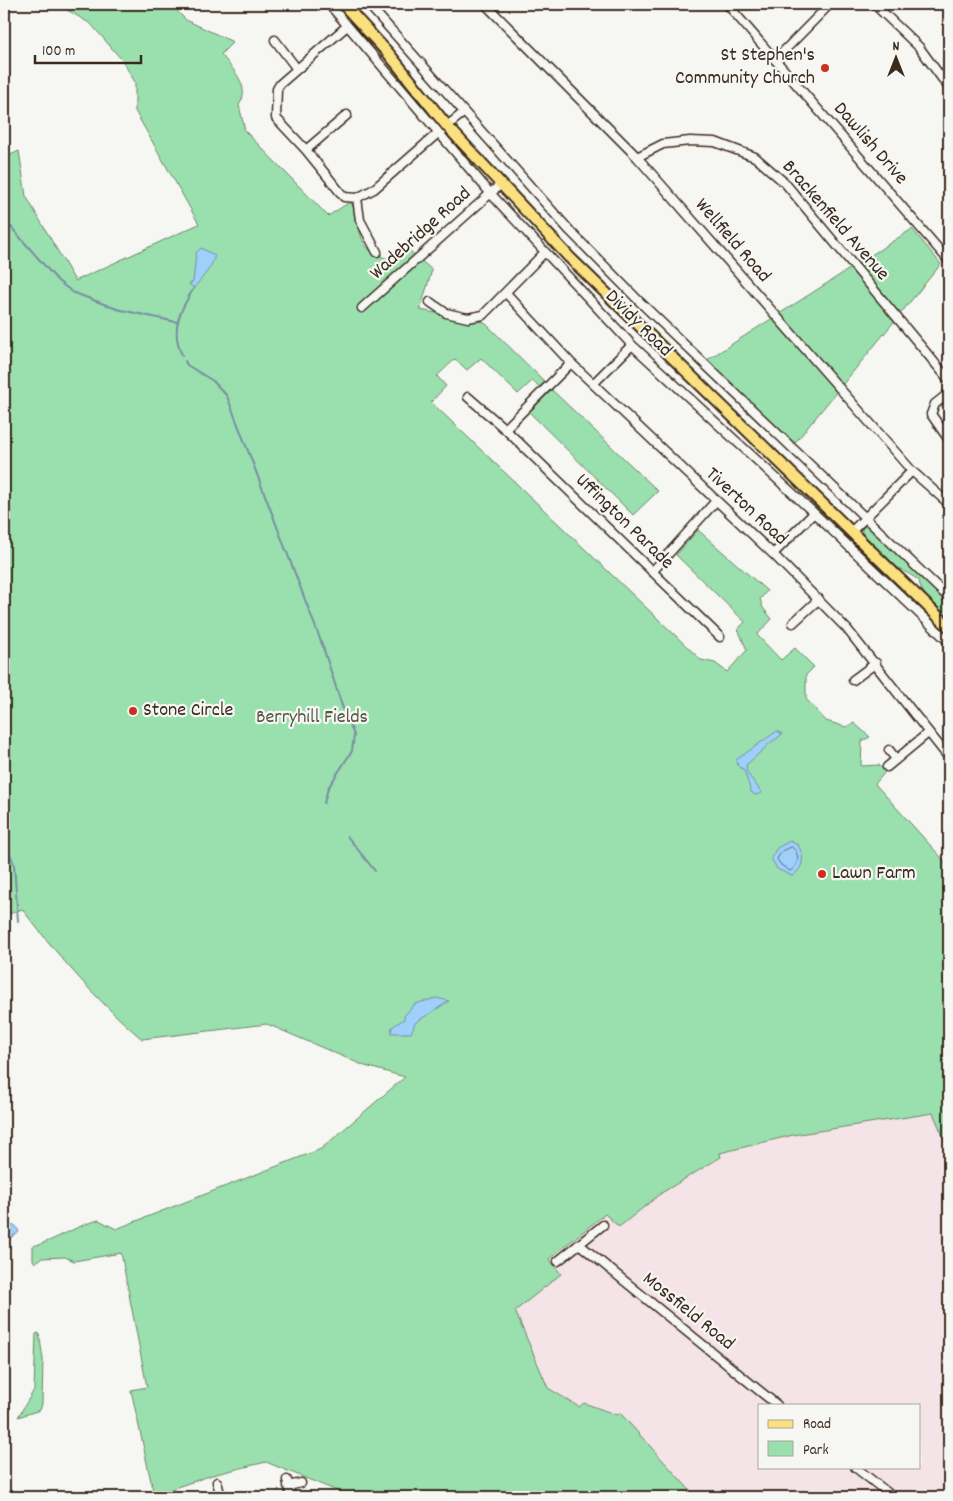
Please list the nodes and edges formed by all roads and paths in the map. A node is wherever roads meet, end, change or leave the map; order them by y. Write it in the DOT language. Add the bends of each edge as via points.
graph roads {
  1 [pos="329,4"];
  2 [pos="343,4"];
  3 [pos="368,4"];
  4 [pos="485,4"];
  5 [pos="727,4"];
  6 [pos="830,4"];
  7 [pos="874,4"];
  8 [pos="347,26"];
  9 [pos="275,40"];
  10 [pos="775,60"];
  11 [pos="297,69"];
  12 [pos="949,88"];
  13 [pos="463,113"];
  14 [pos="347,116"];
  15 [pos="443,130"];
  16 [pos="306,150"];
  17 [pos="637,156"];
  18 [pos="501,184"];
  19 [pos="491,194"];
  20 [pos="357,198"];
  21 [pos="377,252"];
  22 [pos="545,252"];
  23 [pos="949,261"];
  24 [pos="506,293"];
  25 [pos="430,302"];
  26 [pos="362,308"];
  27 [pos="632,345"];
  28 [pos="571,363"];
  29 [pos="949,380"];
  30 [pos="593,384"];
  31 [pos="949,393"];
  32 [pos="468,398"];
  33 [pos="505,429"];
  34 [pos="949,440"];
  35 [pos="912,471"];
  36 [pos="715,502"];
  37 [pos="949,504"];
  38 [pos="814,513"];
  39 [pos="865,517"];
  40 [pos="851,532"];
  41 [pos="773,554"];
  42 [pos="652,572"];
  43 [pos="949,598"];
  44 [pos="818,599"];
  45 [pos="793,623"];
  46 [pos="949,627"];
  47 [pos="720,637"];
  48 [pos="949,642"];
  49 [pos="876,663"];
  50 [pos="853,680"];
  51 [pos="928,733"];
  52 [pos="889,750"];
  53 [pos="896,758"];
  54 [pos="949,758"];
  55 [pos="887,767"];
  56 [pos="603,1225"];
  57 [pos="579,1244"];
  58 [pos="558,1261"];
  59 [pos="776,1404"];
  60 [pos="856,1468"];
  61 [pos="217,1482"];
  62 [pos="300,1483"];
  63 [pos="221,1497"];
  64 [pos="291,1497"];
  65 [pos="893,1497"];
  1 -- 8 [label="street, Dividy Road"];
  2 -- 15 [label="main road, Dividy Road" via="389,54"];
  3 -- 13 [label="street, Dividy Road"];
  4 -- 17 [label="street, Wellfield Road"];
  5 -- 10 [label="street, Dawlish Drive"];
  6 -- 10 [label="street"];
  7 -- 12 [label="street" via="919,47"];
  8 -- 11 [label="street"];
  8 -- 15 [label="street, Dividy Road"];
  9 -- 11 [label="street"];
  10 -- 23 [label="street, Dawlish Drive"];
  11 -- 16 [label="street" via="277,89 276,118"];
  13 -- 15 [label="street"];
  13 -- 39 [label="street, Dividy Road" via="570,231 641,303"];
  14 -- 16 [label="street"];
  15 -- 18 [label="main road, Dividy Road"];
  15 -- 19 [label="street, Dividy Road"];
  15 -- 20 [label="street" via="374,189"];
  16 -- 20 [label="street" via="344,197"];
  17 -- 29 [label="street, Brackenfield Avenue" via="664,144 690,140 715,142 755,157 785,183"];
  17 -- 35 [label="street, Wellfield Road"];
  18 -- 19 [label="street, Wadebridge Road"];
  18 -- 40 [label="main road, Dividy Road" via="569,257"];
  19 -- 22 [label="street, Dividy Road"];
  19 -- 26 [label="street, Wadebridge Road"];
  20 -- 21 [label="street" via="360,220"];
  22 -- 24 [label="street"];
  22 -- 27 [label="street, Dividy Road"];
  24 -- 25 [label="street" via="495,300 483,315 468,318 446,313"];
  24 -- 28 [label="street, Tiverton Road"];
  27 -- 30 [label="street"];
  27 -- 38 [label="street, Dividy Road"];
  28 -- 30 [label="street, Tiverton Road"];
  28 -- 33 [label="street"];
  30 -- 36 [label="street, Tiverton Road"];
  31 -- 34 [label="street" via="935,404 931,414"];
  32 -- 33 [label="street, Uffington Parade"];
  33 -- 42 [label="street, Uffington Parade"];
  35 -- 37 [label="street, Wellfield Road"];
  35 -- 39 [label="street"];
  36 -- 41 [label="street, Tiverton Road"];
  36 -- 42 [label="street"];
  38 -- 41 [label="street"];
  38 -- 48 [label="street, Dividy Road"];
  39 -- 40 [label="street"];
  39 -- 43 [label="street, Dividy Road"];
  40 -- 46 [label="main road, Dividy Road"];
  41 -- 44 [label="street, Tiverton Road"];
  42 -- 47 [label="street, Uffington Parade"];
  44 -- 45 [label="street"];
  44 -- 49 [label="street, Tiverton Road"];
  49 -- 50 [label="street"];
  49 -- 51 [label="street, Tiverton Road"];
  51 -- 53 [label="street"];
  51 -- 54 [label="street, Tiverton Road"];
  52 -- 53 [label="street"];
  53 -- 55 [label="street"];
  56 -- 57 [label="street"];
  57 -- 58 [label="street"];
  57 -- 59 [label="street, Mossfield Road"];
  60 -- 65 [label="street"];
  61 -- 63 [label="street"];
  62 -- 64 [label="street" via="288,1483"];
}
